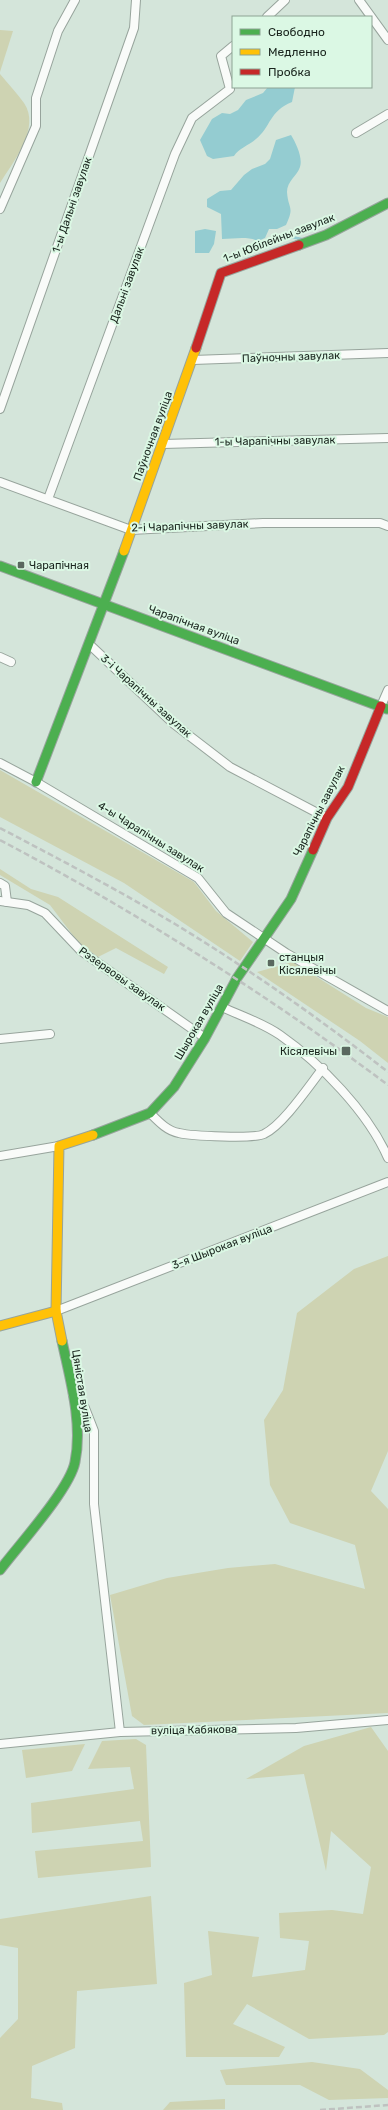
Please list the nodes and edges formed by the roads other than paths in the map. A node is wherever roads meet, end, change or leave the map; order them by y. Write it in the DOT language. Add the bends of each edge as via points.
graph roads {
  1 [pos="75,0"];
  2 [pos="136,0"];
  3 [pos="285,0"];
  4 [pos="359,0"];
  5 [pos="268,16"];
  6 [pos="372,16"];
  7 [pos="372,16"];
  8 [pos="387,35"];
  9 [pos="232,47"];
  10 [pos="388,114"];
  11 [pos="356,133"];
  12 [pos="388,203"];
  13 [pos="0,208"];
  14 [pos="221,273"];
  15 [pos="388,353"];
  16 [pos="193,360"];
  17 [pos="0,409"];
  18 [pos="388,438"];
  19 [pos="163,444"];
  20 [pos="0,482"];
  21 [pos="48,498"];
  22 [pos="388,526"];
  23 [pos="131,530"];
  24 [pos="0,566"];
  25 [pos="104,605"];
  26 [pos="89,644"];
  27 [pos="0,656"];
  28 [pos="11,662"];
  29 [pos="388,690"];
  30 [pos="384,708"];
  31 [pos="0,763"];
  32 [pos="36,782"];
  33 [pos="327,818"];
  34 [pos="0,883"];
  35 [pos="4,901"];
  36 [pos="265,940"];
  37 [pos="222,1007"];
  38 [pos="388,1011"];
  39 [pos="50,1034"];
  40 [pos="205,1038"];
  41 [pos="0,1039"];
  42 [pos="323,1068"];
  43 [pos="150,1112"];
  44 [pos="59,1146"];
  45 [pos="0,1156"];
  46 [pos="388,1158"];
  47 [pos="388,1182"];
  48 [pos="56,1311"];
  49 [pos="0,1326"];
  50 [pos="73,1395"];
  51 [pos="0,1570"];
  52 [pos="388,1720"];
  53 [pos="120,1732"];
  54 [pos="0,1744"];
  1 -- 13 [label="street" via="58,31 36,98 36,126"];
  2 -- 17 [label="street, 1-ы Дальні завулак" via="134,28"];
  3 -- 5 [label="street"];
  4 -- 6 [label="street"];
  7 -- 8 [label="street"];
  9 -- 21 [label="street, Дальні завулак" via="222,56 230,89 192,118 175,154"];
  10 -- 11 [label="street"];
  12 -- 14 [label="street, 1-ы Юбілейны завулак" via="326,235"];
  14 -- 16 [label="street, Паўночная вуліца"];
  15 -- 16 [label="street, Паўночны завулак"];
  16 -- 19 [label="street, Паўночная вуліца"];
  18 -- 19 [label="street, 1-ы Чарапічны завулак"];
  19 -- 23 [label="street, Паўночная вуліца"];
  20 -- 21 [label="street, 2-і Чарапічны завулак"];
  21 -- 23 [label="street, 2-і Чарапічны завулак"];
  22 -- 23 [label="street, 2-і Чарапічны завулак" via="380,523 278,523"];
  23 -- 25 [label="street, Паўночная вуліца"];
  24 -- 25 [label="street, Чарапічная вуліца"];
  25 -- 26 [label="street"];
  25 -- 30 [label="street, Чарапічная вуліца"];
  26 -- 32 [label="street"];
  26 -- 33 [label="street, 3-і Чарапічны завулак" via="174,724 230,767"];
  27 -- 28 [label="street"];
  29 -- 30 [label="street, Чарапічны завулак"];
  30 -- 33 [label="street, Чарапічны завулак" via="348,787"];
  31 -- 32 [label="street, 4-ы Чарапічны завулак"];
  32 -- 36 [label="street, 4-ы Чарапічны завулак" via="198,878 226,914"];
  33 -- 36 [label="street, Чарапічны завулак" via="291,899"];
  34 -- 35 [label="street" via="5,886"];
  35 -- 40 [label="street, Рэзервовы завулак" via="28,905 45,913 81,951"];
  36 -- 37 [label="street, Шырокая вуліца" via="240,974"];
  36 -- 38 [label="street, 4-ы Чарапічны завулак"];
  37 -- 40 [label="street, Шырокая вуліца"];
  37 -- 42 [label="street" via="279,1034"];
  39 -- 41 [label="street"];
  40 -- 43 [label="street, Шырокая вуліца" via="174,1087"];
  42 -- 43 [label="street" via="288,1112 263,1135 208,1136 178,1133 165,1127"];
  42 -- 46 [label="street" via="367,1122"];
  43 -- 44 [label="street, Шырокая вуліца" via="115,1128"];
  44 -- 45 [label="street, Шырокая вуліца"];
  44 -- 48 [label="street, Цяністая вуліца"];
  47 -- 48 [label="street, 3-я Шырокая вуліца"];
  48 -- 49 [label="street"];
  48 -- 50 [label="street, Цяністая вуліца"];
  50 -- 51 [label="street, Цяністая вуліца" via="78,1440 71,1474 61,1491"];
  50 -- 53 [label="street" via="85,1408 94,1431 94,1504"];
  52 -- 53 [label="street, вуліца Кабякова" via="296,1728"];
  53 -- 54 [label="street, вуліца Кабякова"];
}
